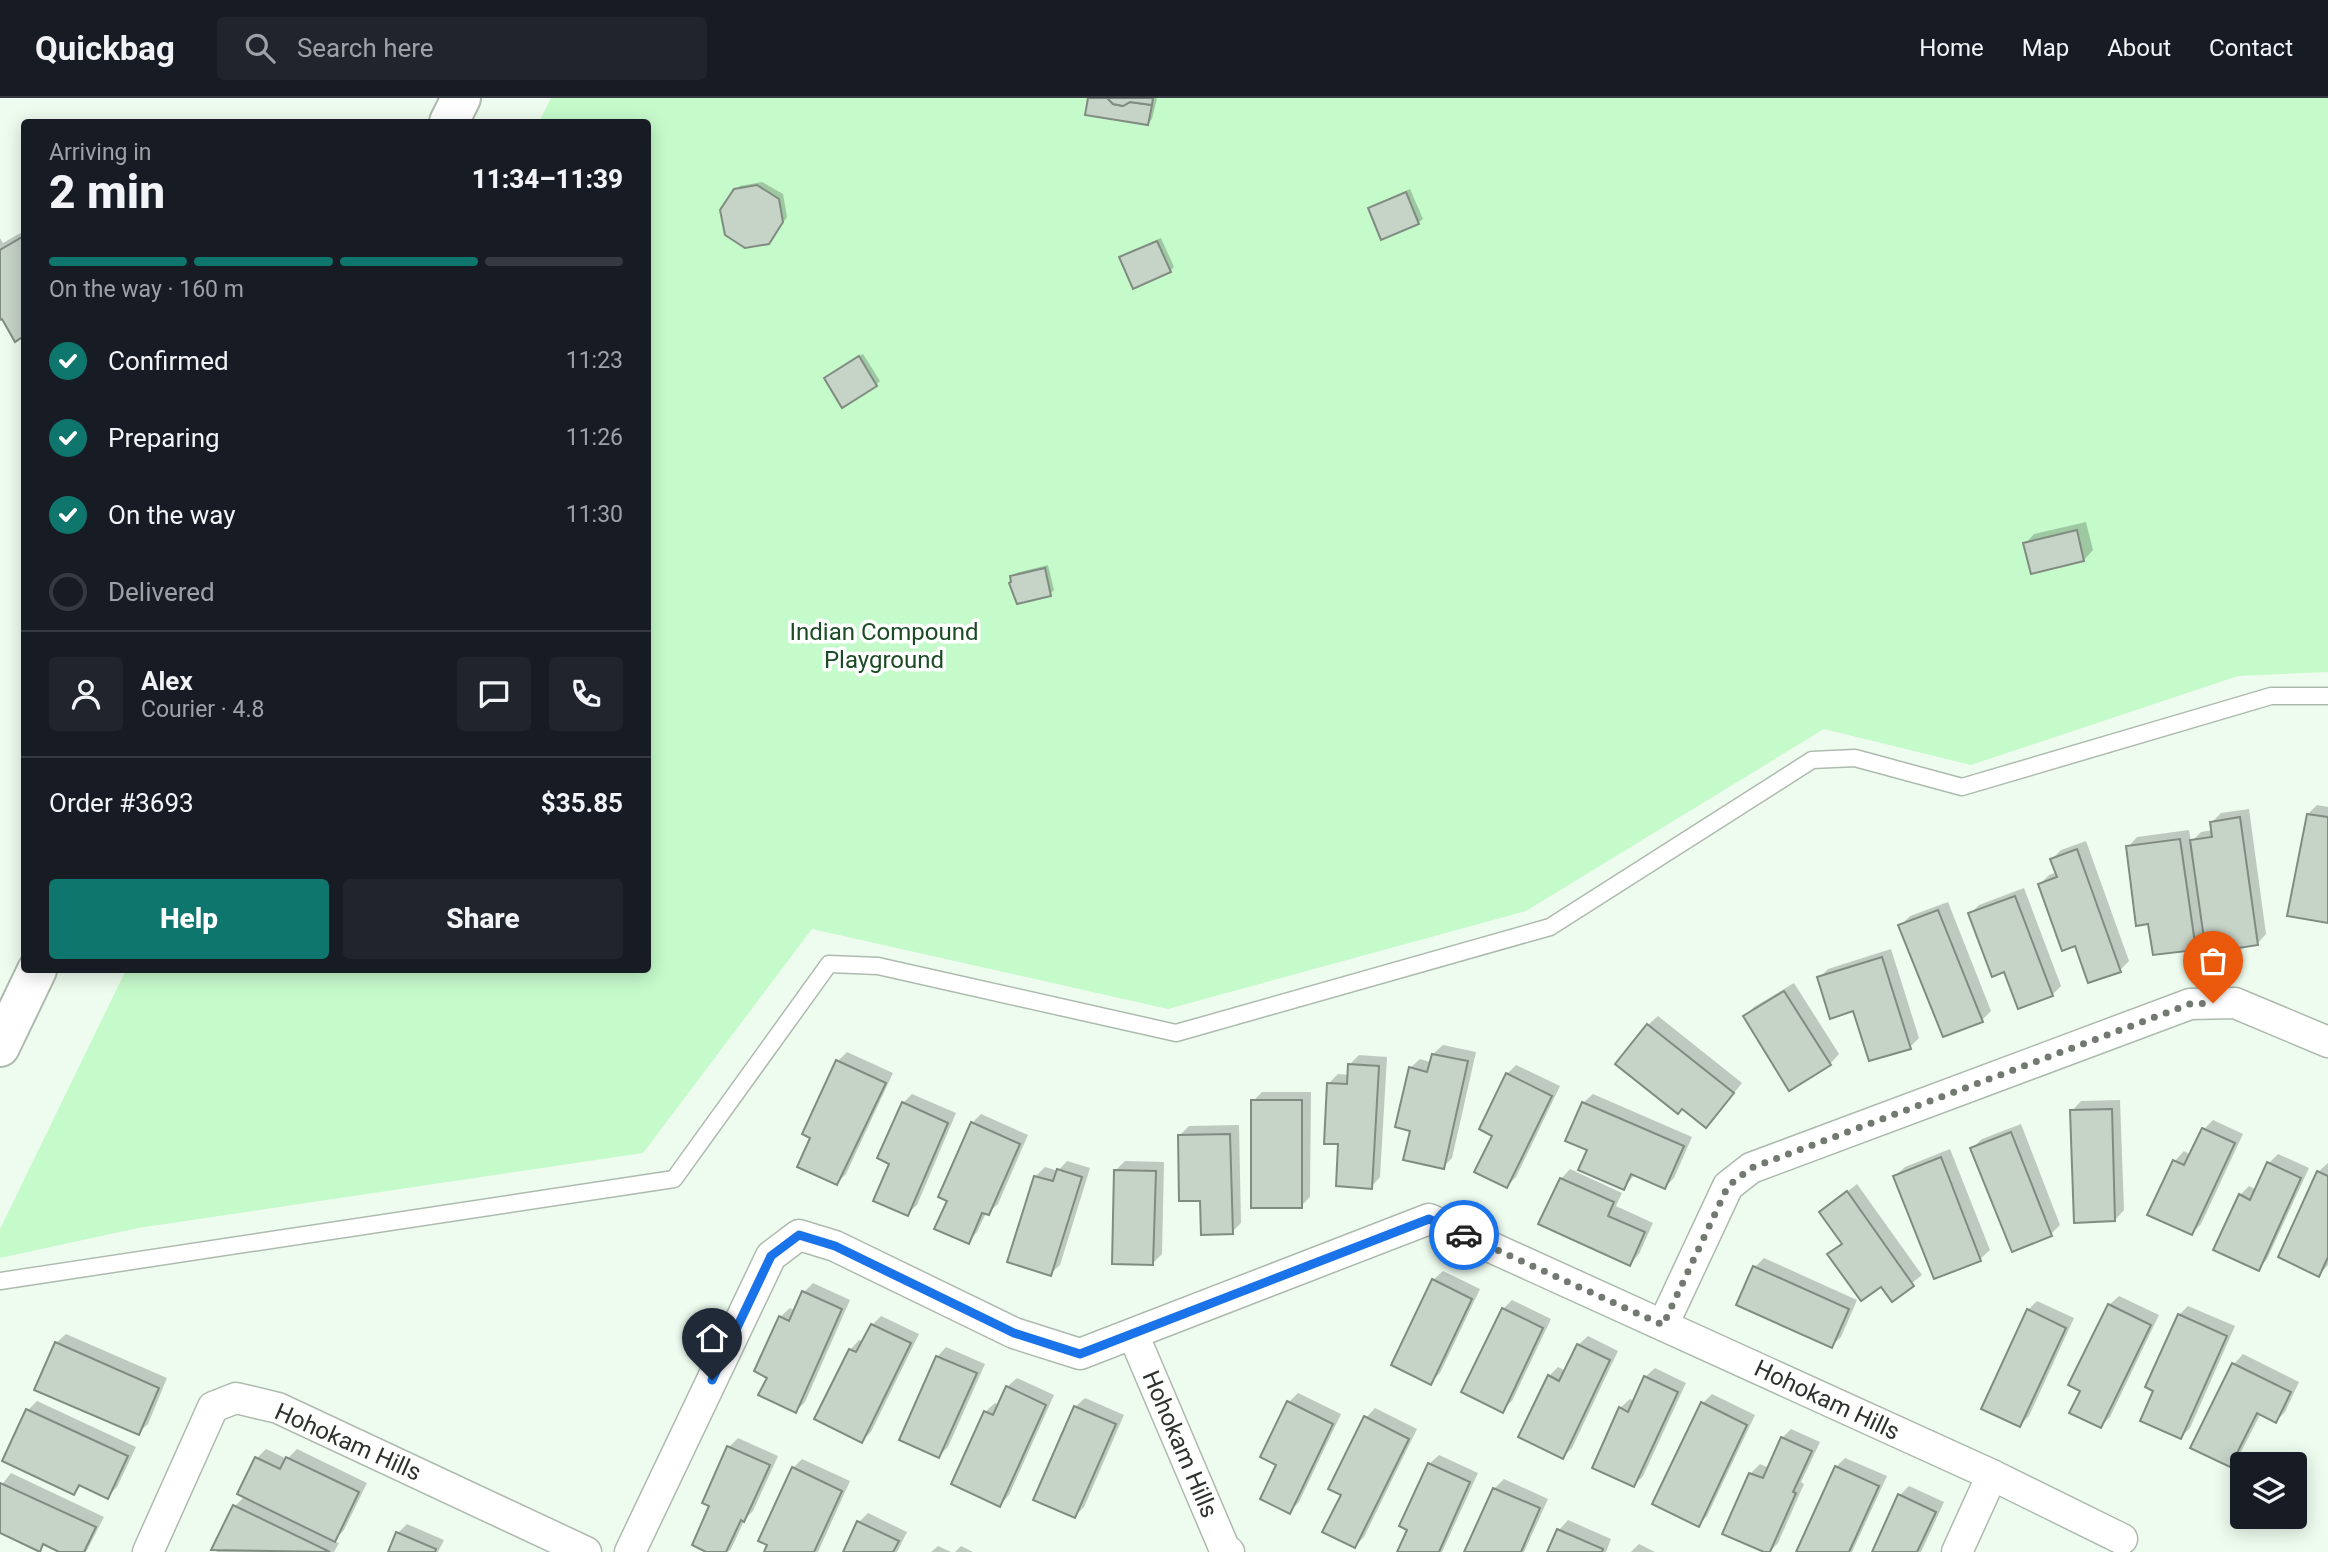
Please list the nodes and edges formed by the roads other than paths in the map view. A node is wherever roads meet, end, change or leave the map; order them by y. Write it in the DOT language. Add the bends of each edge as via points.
graph roads {
  1 [pos="461,98"];
  2 [pos="450,119"];
  3 [pos="2328,696"];
  4 [pos="36,973"];
  5 [pos="2328,1042"];
  6 [pos="0,1047"];
  7 [pos="0,1281"];
  8 [pos="1663,1325"];
  9 [pos="1133,1335"];
  10 [pos="1992,1475"];
  11 [pos="2122,1539"];
  12 [pos="148,1552"];
  13 [pos="586,1552"];
  14 [pos="631,1552"];
  15 [pos="1229,1552"];
  16 [pos="1956,1552"];
  1 -- 2 [label="street"];
  3 -- 7 [label="lane" via="2271,696 1962,787 1855,758 1812,760 1550,927 1176,1034 878,967 829,964 674,1179"];
  4 -- 6 [label="street"];
  5 -- 8 [label="street" via="2235,1003 2190,1004 1751,1168 1728,1186"];
  8 -- 9 [label="street, Hohokam Hills" via="1429,1219"];
  8 -- 10 [label="street, Hohokam Hills"];
  9 -- 14 [label="street, Hohokam Hills" via="1080,1354 1014,1333 835,1246 799,1235 771,1256"];
  9 -- 15 [label="street, Hohokam Hills"];
  10 -- 11 [label="street, Hohokam Hills"];
  10 -- 16 [label="street"];
  12 -- 13 [label="street, Hohokam Hills" via="214,1407 236,1398 278,1408"];
}
